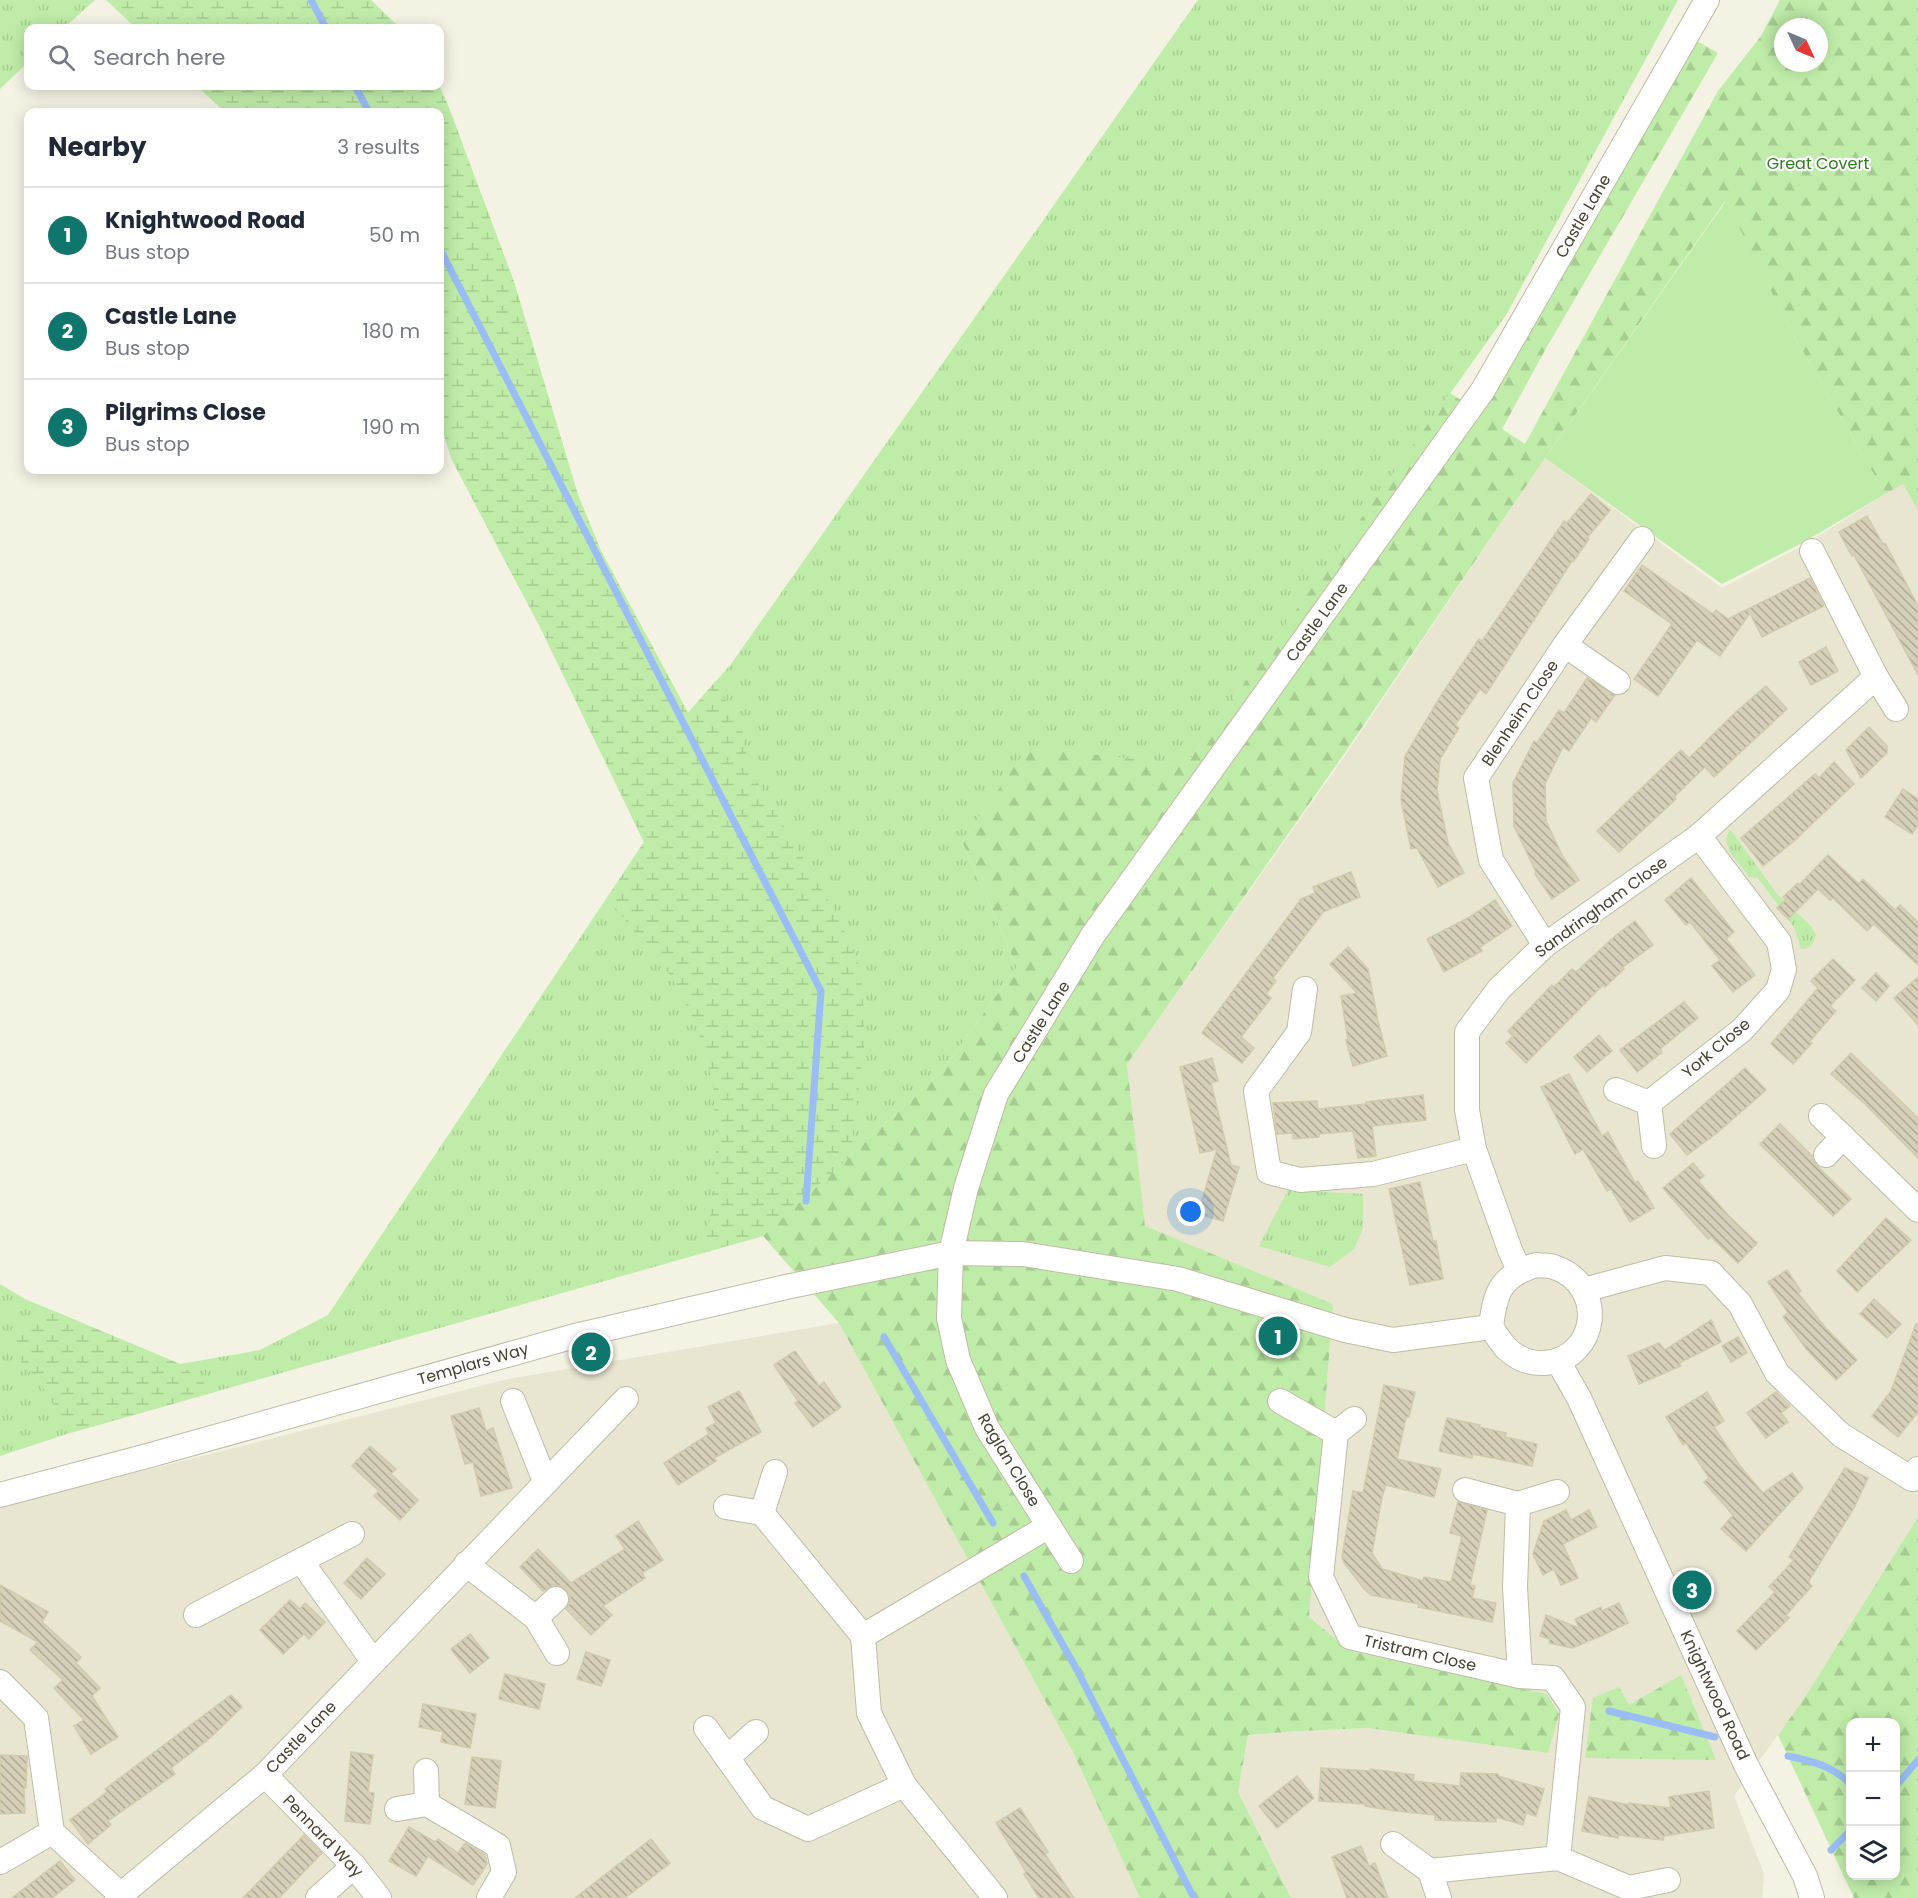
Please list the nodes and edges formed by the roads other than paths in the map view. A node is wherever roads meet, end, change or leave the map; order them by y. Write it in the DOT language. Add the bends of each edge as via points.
graph roads {
  1 [pos="1707,0"];
  2 [pos="1642,539"];
  3 [pos="1812,551"];
  4 [pos="1565,645"];
  5 [pos="1876,677"];
  6 [pos="1618,682"];
  7 [pos="1896,709"];
  8 [pos="1699,836"];
  9 [pos="1545,945"];
  10 [pos="1305,989"];
  11 [pos="1616,1090"];
  12 [pos="1649,1103"];
  13 [pos="1821,1116"];
  14 [pos="1843,1137"];
  15 [pos="1654,1146"];
  16 [pos="1474,1149"];
  17 [pos="1826,1155"];
  18 [pos="1918,1210"];
  19 [pos="951,1252"];
  20 [pos="1519,1270"];
  21 [pos="1584,1290"];
  22 [pos="1491,1327"];
  23 [pos="1557,1362"];
  24 [pos="626,1399"];
  25 [pos="513,1401"];
  26 [pos="1280,1401"];
  27 [pos="1918,1469"];
  28 [pos="775,1472"];
  29 [pos="545,1481"];
  30 [pos="1465,1490"];
  31 [pos="1557,1492"];
  32 [pos="0,1495"];
  33 [pos="1518,1504"];
  34 [pos="726,1507"];
  35 [pos="762,1513"];
  36 [pos="1049,1526"];
  37 [pos="352,1534"];
  38 [pos="301,1561"];
  39 [pos="1071,1561"];
  40 [pos="466,1564"];
  41 [pos="556,1599"];
  42 [pos="196,1615"];
  43 [pos="536,1618"];
  44 [pos="863,1636"];
  45 [pos="557,1653"];
  46 [pos="373,1661"];
  47 [pos="1520,1676"];
  48 [pos="0,1682"];
  49 [pos="705,1728"];
  50 [pos="756,1732"];
  51 [pos="727,1758"];
  52 [pos="426,1771"];
  53 [pos="265,1775"];
  54 [pos="904,1785"];
  55 [pos="427,1804"];
  56 [pos="397,1809"];
  57 [pos="52,1832"];
  58 [pos="1394,1844"];
  59 [pos="1558,1858"];
  60 [pos="0,1862"];
  61 [pos="354,1866"];
  62 [pos="1430,1871"];
  63 [pos="1668,1880"];
  64 [pos="1630,1893"];
  65 [pos="118,1896"];
  66 [pos="318,1898"];
  67 [pos="379,1898"];
  68 [pos="489,1898"];
  69 [pos="995,1898"];
  70 [pos="1439,1898"];
  71 [pos="1812,1898"];
  1 -- 19 [label="street, Castle Lane" via="1483,390 1094,935 996,1094 966,1188"];
  2 -- 4 [label="street, Blenheim Close"];
  3 -- 5 [label="street"];
  4 -- 6 [label="street, Blenheim Close"];
  4 -- 9 [label="street, Blenheim Close" via="1476,778 1491,860"];
  5 -- 7 [label="street"];
  5 -- 8 [label="street, Sandringham Close"];
  8 -- 9 [label="street, Sandringham Close"];
  8 -- 12 [label="street, York Close" via="1779,942 1784,969 1778,990 1742,1030"];
  9 -- 16 [label="street, Sandringham Close" via="1499,989 1467,1032 1467,1110"];
  10 -- 16 [label="street" via="1299,1032 1256,1091 1269,1172 1300,1180 1373,1174"];
  11 -- 12 [label="street"];
  12 -- 15 [label="street"];
  13 -- 14 [label="street"];
  14 -- 17 [label="street"];
  14 -- 18 [label="street"];
  16 -- 20 [label="street, Sandringham Close"];
  19 -- 22 [label="street" via="1023,1254 1178,1278 1345,1330 1393,1340"];
  19 -- 32 [label="street, Templars Way" via="572,1337"];
  19 -- 36 [label="street, Raglan Close" via="949,1318 958,1360 987,1428"];
  20 -- 21 [label="street" via="1553,1266 1575,1278"];
  20 -- 22 [label="street" via="1498,1291"];
  21 -- 23 [label="street" via="1590,1306 1590,1323 1579,1346"];
  21 -- 27 [label="street" via="1665,1268 1711,1273 1740,1304 1777,1373 1841,1435 1912,1479"];
  22 -- 23 [label="street" via="1520,1359"];
  23 -- 71 [label="street, Knightwood Road" via="1579,1398 1746,1765 1805,1876"];
  24 -- 29 [label="street, Castle Lane"];
  25 -- 29 [label="street"];
  26 -- 47 [label="street, Tristram Close" via="1345,1426 1321,1577 1350,1637"];
  28 -- 35 [label="street"];
  29 -- 40 [label="street, Castle Lane"];
  30 -- 33 [label="street"];
  31 -- 33 [label="street"];
  33 -- 47 [label="street" via="1515,1587"];
  34 -- 35 [label="street"];
  35 -- 44 [label="street"];
  36 -- 39 [label="street, Raglan Close"];
  36 -- 44 [label="street, Raglan Close"];
  37 -- 38 [label="street"];
  38 -- 42 [label="street"];
  38 -- 46 [label="street"];
  40 -- 43 [label="street"];
  40 -- 46 [label="street, Castle Lane"];
  41 -- 43 [label="street"];
  43 -- 45 [label="street"];
  44 -- 54 [label="street" via="869,1713"];
  46 -- 53 [label="street, Castle Lane"];
  47 -- 59 [label="street, Tristram Close" via="1553,1678 1573,1707"];
  48 -- 57 [label="street" via="36,1718"];
  49 -- 51 [label="street"];
  50 -- 51 [label="street"];
  51 -- 54 [label="street" via="763,1808 808,1829"];
  52 -- 55 [label="street"];
  53 -- 61 [label="street, Pennard Way"];
  53 -- 65 [label="street, Castle Lane"];
  54 -- 69 [label="street"];
  55 -- 56 [label="street"];
  55 -- 68 [label="street" via="498,1846 504,1872"];
  57 -- 60 [label="street"];
  57 -- 65 [label="street"];
  58 -- 62 [label="street"];
  59 -- 62 [label="street"];
  59 -- 64 [label="street"];
  61 -- 66 [label="street"];
  61 -- 67 [label="street, Pennard Way"];
  62 -- 70 [label="street"];
  63 -- 64 [label="street"];
}
